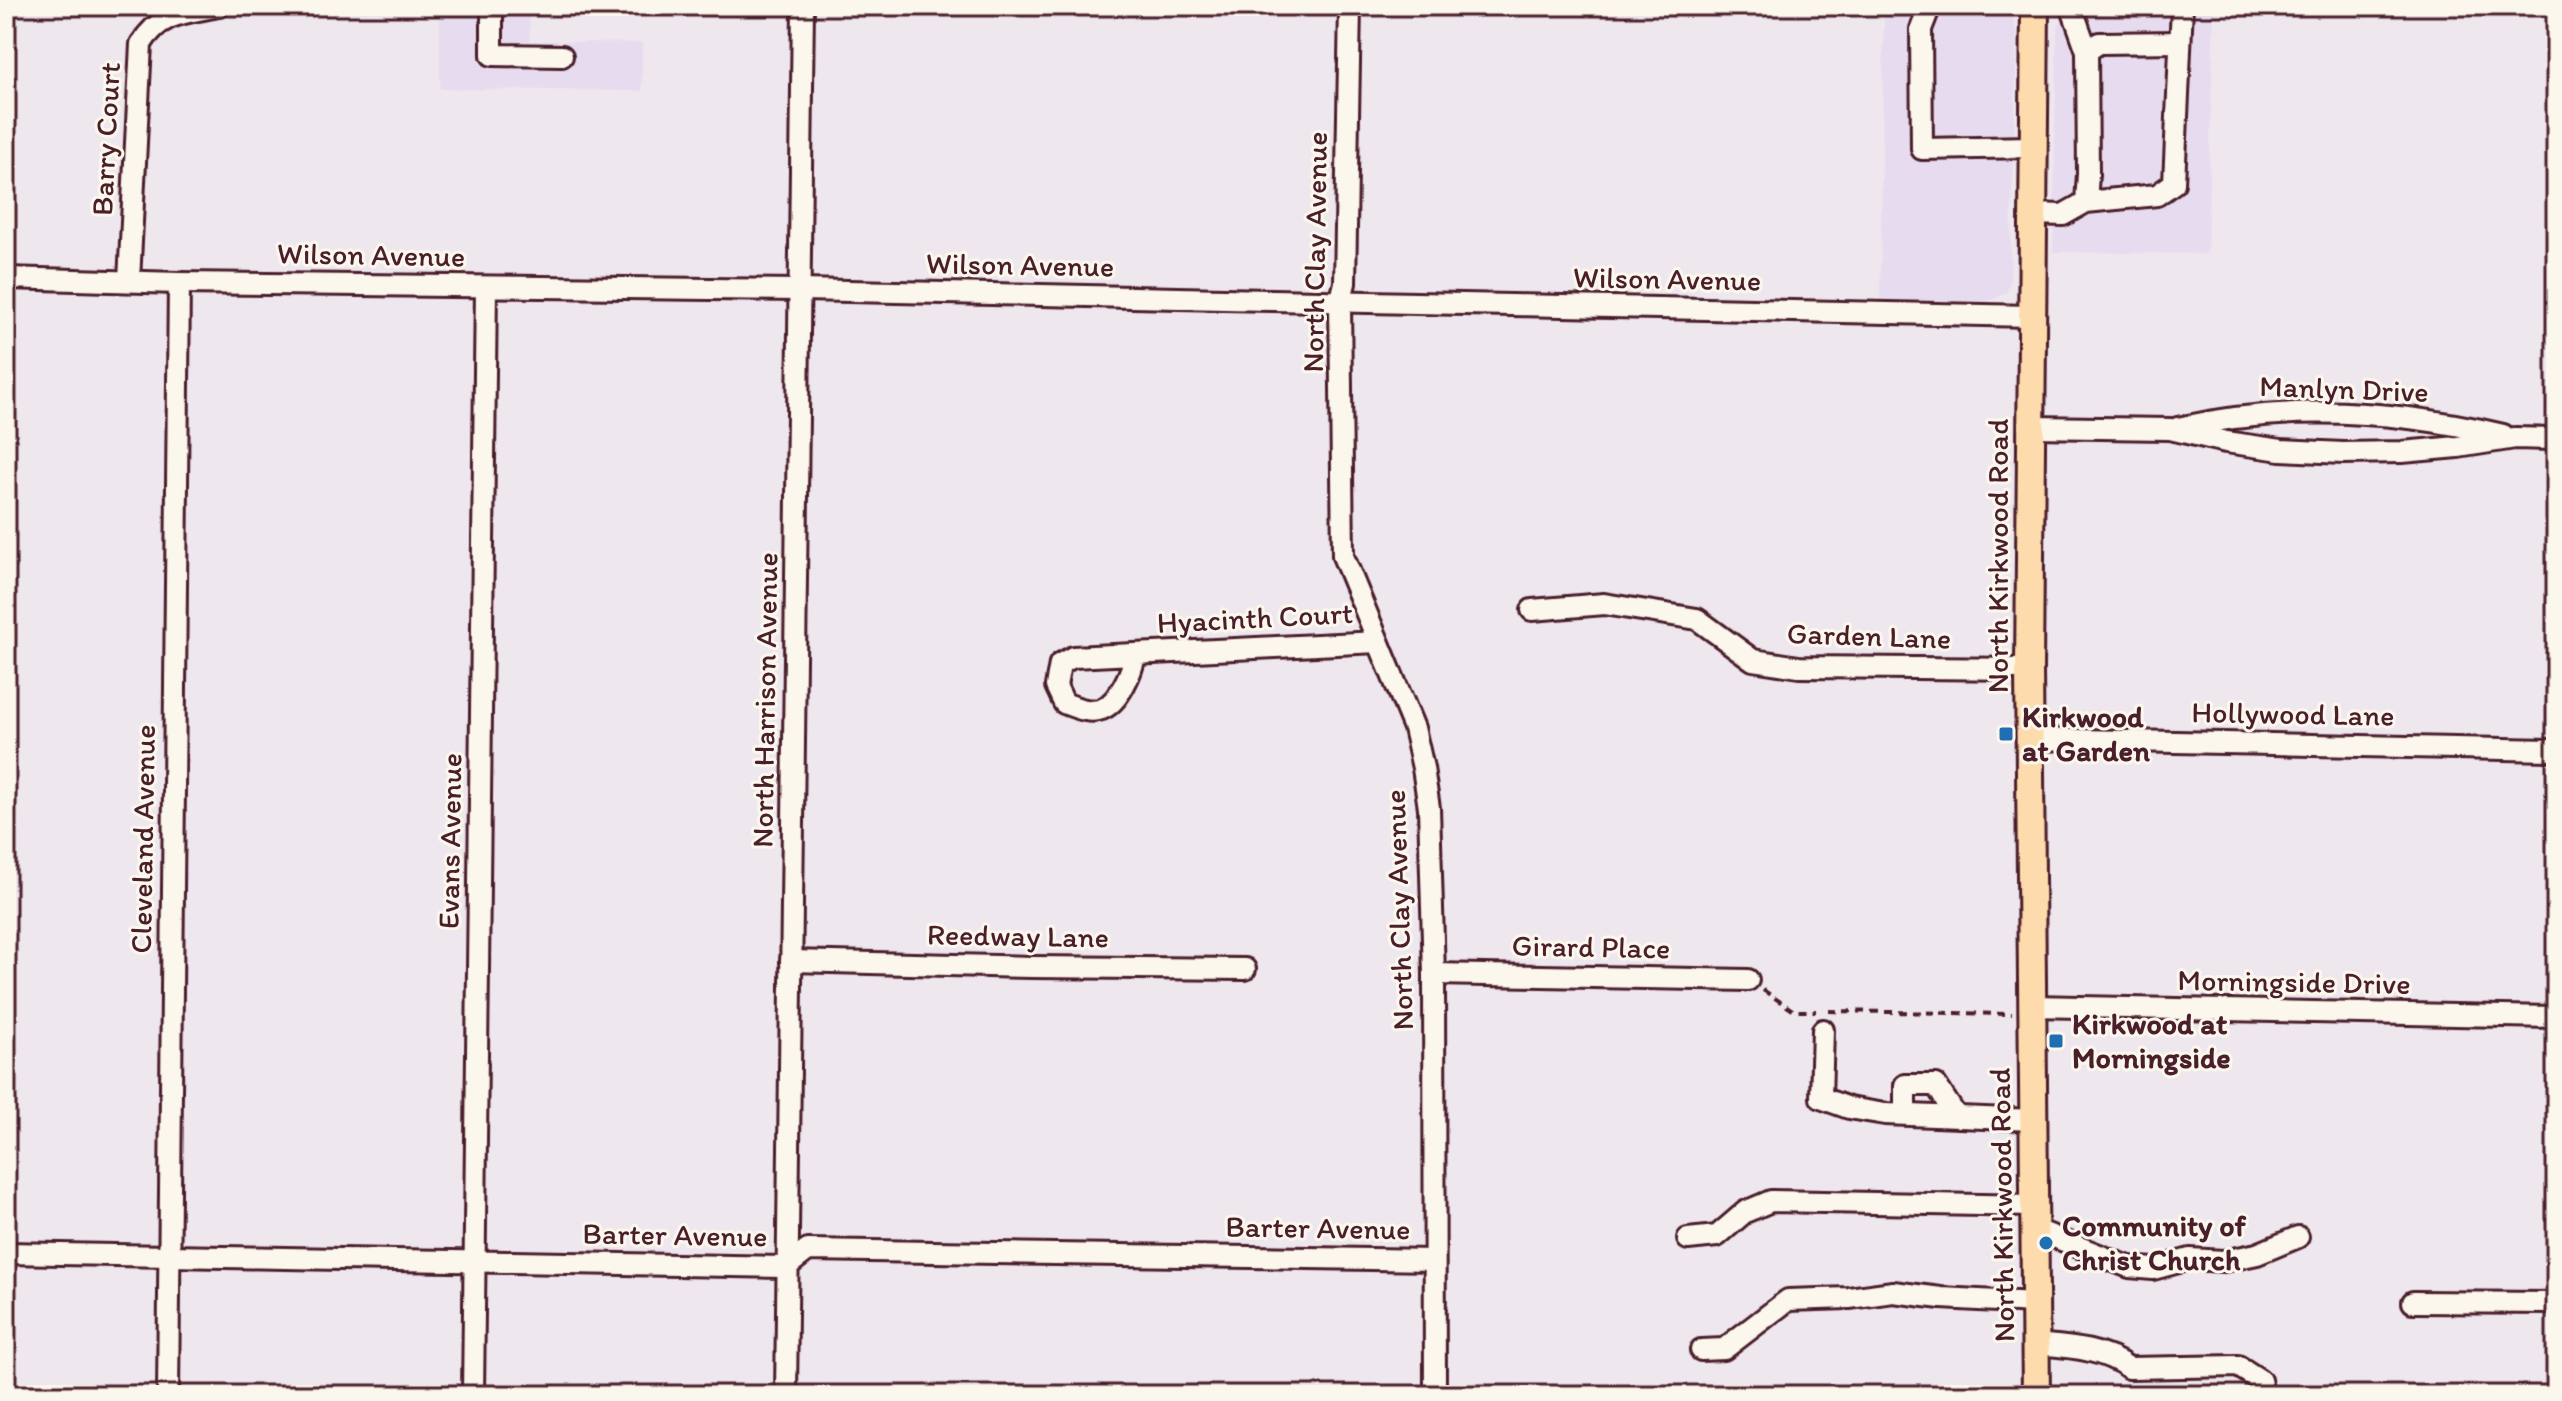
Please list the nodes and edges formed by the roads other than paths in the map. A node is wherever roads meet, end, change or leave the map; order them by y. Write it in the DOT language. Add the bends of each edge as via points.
graph roads {
  1 [pos="219,6"];
  2 [pos="492,6"];
  3 [pos="803,6"];
  4 [pos="1350,6"];
  5 [pos="1930,6"];
  6 [pos="2035,6"];
  7 [pos="2071,6"];
  8 [pos="2182,6"];
  9 [pos="2180,42"];
  10 [pos="2087,51"];
  11 [pos="562,56"];
  12 [pos="2033,147"];
  13 [pos="2086,202"];
  14 [pos="2033,214"];
  15 [pos="6,278"];
  16 [pos="129,281"];
  17 [pos="179,283"];
  18 [pos="486,287"];
  19 [pos="801,290"];
  20 [pos="1340,303"];
  21 [pos="2032,316"];
  22 [pos="2031,427"];
  23 [pos="2170,429"];
  24 [pos="2515,438"];
  25 [pos="2556,439"];
  26 [pos="1532,610"];
  27 [pos="1378,642"];
  28 [pos="1135,655"];
  29 [pos="2029,669"];
  30 [pos="2030,739"];
  31 [pos="2556,750"];
  32 [pos="791,961"];
  33 [pos="1245,969"];
  34 [pos="1434,974"];
  35 [pos="1748,980"];
  36 [pos="2032,1011"];
  37 [pos="2556,1017"];
  38 [pos="1823,1030"];
  39 [pos="1905,1114"];
  40 [pos="1956,1116"];
  41 [pos="2034,1120"];
  42 [pos="2034,1218"];
  43 [pos="2298,1237"];
  44 [pos="1688,1239"];
  45 [pos="6,1253"];
  46 [pos="168,1256"];
  47 [pos="1434,1260"];
  48 [pos="475,1262"];
  49 [pos="786,1267"];
  50 [pos="2413,1302"];
  51 [pos="2035,1303"];
  52 [pos="2556,1303"];
  53 [pos="2035,1344"];
  54 [pos="1701,1350"];
  55 [pos="168,1395"];
  56 [pos="473,1395"];
  57 [pos="786,1395"];
  58 [pos="1435,1395"];
  59 [pos="2036,1395"];
  60 [pos="2263,1395"];
  1 -- 16 [label="street, Barry Court" via="165,17 141,44"];
  2 -- 11 [label="street" via="492,55"];
  3 -- 19 [label="street, North Harrison Avenue"];
  4 -- 20 [label="street, North Clay Avenue" via="1345,283"];
  5 -- 12 [label="street" via="1921,29 1922,149"];
  6 -- 12 [label="main road, North Kirkwood Road"];
  7 -- 10 [label="street"];
  8 -- 9 [label="street"];
  9 -- 10 [label="street" via="2099,43"];
  9 -- 13 [label="street" via="2174,183 2157,195"];
  10 -- 13 [label="street"];
  12 -- 14 [label="main road, North Kirkwood Road"];
  13 -- 14 [label="street" via="2063,215"];
  14 -- 21 [label="main road, North Kirkwood Road"];
  15 -- 16 [label="street, Wilson Avenue"];
  16 -- 17 [label="street, Wilson Avenue"];
  17 -- 18 [label="street, Wilson Avenue"];
  17 -- 46 [label="street, Cleveland Avenue"];
  18 -- 19 [label="street, Wilson Avenue"];
  18 -- 48 [label="street, Evans Avenue"];
  19 -- 20 [label="street, Wilson Avenue"];
  19 -- 32 [label="street, North Harrison Avenue"];
  20 -- 21 [label="street, Wilson Avenue"];
  20 -- 27 [label="street, North Clay Avenue" via="1343,556"];
  21 -- 22 [label="main road, North Kirkwood Road"];
  22 -- 23 [label="street, Manlyn Drive"];
  22 -- 29 [label="main road, North Kirkwood Road"];
  23 -- 24 [label="street, Manlyn Drive" via="2281,450 2343,453 2402,452"];
  23 -- 24 [label="street, Manlyn Drive" via="2259,414 2341,413 2420,418"];
  24 -- 25 [label="street, Manlyn Drive"];
  26 -- 29 [label="street, Garden Lane" via="1604,604 1697,619 1753,660 1799,667"];
  27 -- 28 [label="street, Hyacinth Court"];
  27 -- 34 [label="street, North Clay Avenue" via="1414,728 1423,768"];
  29 -- 30 [label="main road, North Kirkwood Road"];
  30 -- 31 [label="street, Hollywood Lane"];
  30 -- 36 [label="main road, North Kirkwood Road"];
  32 -- 33 [label="street, Reedway Lane"];
  32 -- 49 [label="street, North Harrison Avenue"];
  34 -- 35 [label="street, Girard Place"];
  34 -- 47 [label="street, North Clay Avenue"];
  36 -- 37 [label="street, Morningside Drive"];
  36 -- 41 [label="main road, North Kirkwood Road"];
  38 -- 39 [label="street" via="1821,1098 1849,1108"];
  39 -- 40 [label="street"];
  39 -- 40 [label="street" via="1905,1085 1936,1085"];
  40 -- 41 [label="street"];
  41 -- 42 [label="main road, North Kirkwood Road"];
  42 -- 43 [label="street" via="2129,1267 2153,1269 2190,1259 2224,1261 2257,1254"];
  42 -- 44 [label="street" via="1771,1201 1745,1212 1717,1236"];
  42 -- 51 [label="main road, North Kirkwood Road"];
  45 -- 46 [label="street, Barter Avenue"];
  46 -- 48 [label="street, Barter Avenue"];
  46 -- 55 [label="street, Cleveland Avenue"];
  47 -- 49 [label="street, Barter Avenue" via="808,1250"];
  47 -- 58 [label="street, North Clay Avenue"];
  48 -- 49 [label="street, Barter Avenue"];
  48 -- 56 [label="street, Evans Avenue"];
  49 -- 57 [label="street, North Harrison Avenue"];
  50 -- 52 [label="street"];
  51 -- 53 [label="main road, North Kirkwood Road"];
  51 -- 54 [label="street" via="1893,1292 1788,1300 1724,1349"];
  53 -- 59 [label="main road, North Kirkwood Road"];
  53 -- 60 [label="street" via="2083,1349 2129,1368 2238,1366 2260,1380"];
}
